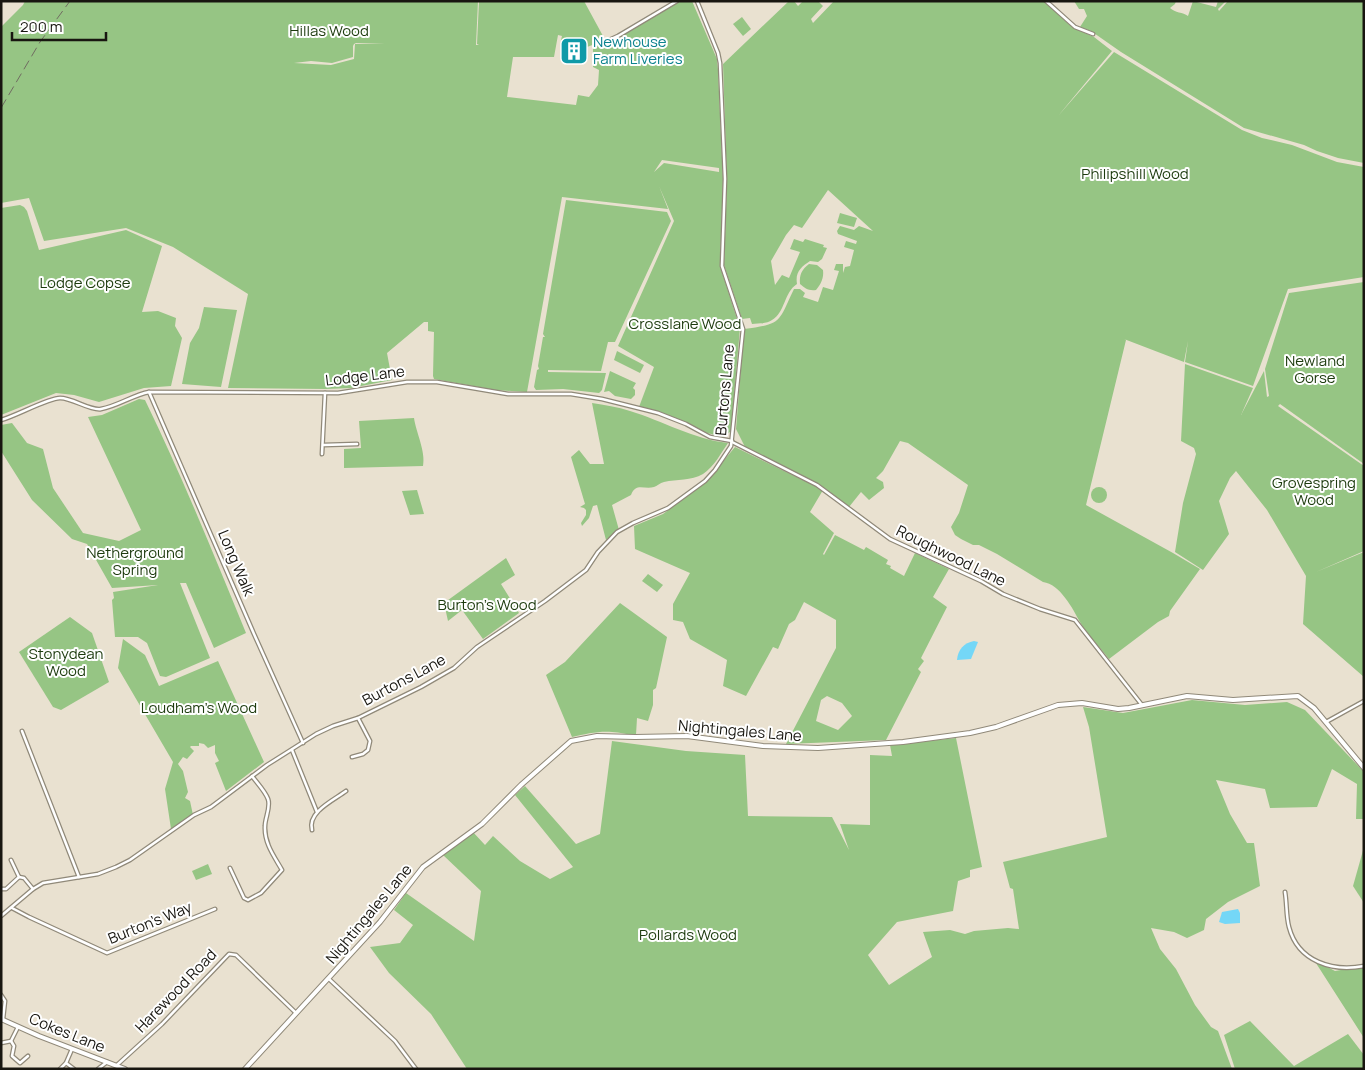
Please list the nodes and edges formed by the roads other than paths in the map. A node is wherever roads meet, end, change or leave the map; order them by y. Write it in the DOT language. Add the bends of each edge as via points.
graph roads {
  1 [pos="677,1"];
  2 [pos="697,1"];
  3 [pos="1046,1"];
  4 [pos="1093,34"];
  5 [pos="605,42"];
  6 [pos="149,392"];
  7 [pos="325,393"];
  8 [pos="1,420"];
  9 [pos="732,441"];
  10 [pos="357,444"];
  11 [pos="323,445"];
  12 [pos="322,454"];
  13 [pos="1364,701"];
  14 [pos="1142,705"];
  15 [pos="358,718"];
  16 [pos="1326,722"];
  17 [pos="22,730"];
  18 [pos="303,743"];
  19 [pos="292,750"];
  20 [pos="352,756"];
  21 [pos="1364,768"];
  22 [pos="252,776"];
  23 [pos="346,791"];
  24 [pos="317,812"];
  25 [pos="312,830"];
  26 [pos="11,860"];
  27 [pos="230,868"];
  28 [pos="286,869"];
  29 [pos="282,870"];
  30 [pos="20,877"];
  31 [pos="79,877"];
  32 [pos="1,889"];
  33 [pos="33,889"];
  34 [pos="1285,892"];
  35 [pos="12,908"];
  36 [pos="215,908"];
  37 [pos="1,916"];
  38 [pos="1364,966"];
  39 [pos="329,979"];
  40 [pos="1,995"];
  41 [pos="297,1014"];
  42 [pos="2,1019"];
  43 [pos="18,1026"];
  44 [pos="11,1041"];
  45 [pos="1,1043"];
  46 [pos="72,1048"];
  47 [pos="28,1056"];
  48 [pos="108,1062"];
  49 [pos="66,1063"];
  50 [pos="117,1065"];
  51 [pos="60,1069"];
  52 [pos="74,1069"];
  53 [pos="98,1069"];
  54 [pos="125,1069"];
  55 [pos="245,1069"];
  56 [pos="416,1069"];
  1 -- 5 [label="street"];
  2 -- 9 [label="street, Burtons Lane" via="720,63 725,179 722,266 742,329"];
  3 -- 4 [label="street" via="1075,27"];
  6 -- 7 [label="street, Lodge Lane"];
  6 -- 8 [label="street, Lodge Lane" via="99,410 58,398"];
  6 -- 18 [label="street, Long Walk"];
  7 -- 9 [label="street, Lodge Lane" via="407,382 437,382 508,394 570,394 658,413 710,437"];
  7 -- 11 [label="street"];
  9 -- 14 [label="street, Roughwood Lane" via="817,484 890,540 1003,594 1075,620"];
  9 -- 15 [label="street, Burtons Lane" via="705,482 668,508 618,532 586,570 545,601 490,638 454,668"];
  10 -- 11 [label="street"];
  11 -- 12 [label="street"];
  13 -- 16 [label="street"];
  14 -- 16 [label="main road, Nightingales Lane" via="1187,696 1233,700 1298,696"];
  14 -- 39 [label="main road, Nightingales Lane" via="1118,709 1082,704 1058,705 970,733 827,747 763,746 687,736 597,736 571,741 482,824 423,867"];
  15 -- 18 [label="street, Burtons Lane" via="333,726"];
  15 -- 20 [label="street" via="370,741 368,750"];
  16 -- 21 [label="main road, Nightingales Lane"];
  17 -- 31 [label="street"];
  18 -- 19 [label="street, Burtons Lane"];
  19 -- 22 [label="street, Burtons Lane"];
  19 -- 24 [label="street"];
  22 -- 29 [label="street" via="268,797 264,828 266,841"];
  22 -- 31 [label="street, Burtons Lane" via="130,860"];
  23 -- 24 [label="street"];
  24 -- 25 [label="street"];
  26 -- 30 [label="street"];
  27 -- 29 [label="street" via="244,898 248,900 261,893"];
  28 -- 29 [label="street"];
  30 -- 32 [label="street" via="6,889"];
  30 -- 33 [label="street"];
  31 -- 33 [label="street, Burtons Lane" via="51,881"];
  33 -- 35 [label="street, Burtons Lane"];
  34 -- 38 [label="street" via="1288,927 1307,956 1335,967"];
  35 -- 36 [label="street, Burton's Way" via="107,953"];
  35 -- 37 [label="street, Burtons Lane"];
  39 -- 41 [label="main road, Nightingales Lane"];
  39 -- 56 [label="street" via="395,1041"];
  40 -- 42 [label="street" via="5,1001"];
  41 -- 50 [label="street, Harewood Road" via="236,955 228,954 162,1024"];
  41 -- 55 [label="main road, Nightingales Lane"];
  42 -- 43 [label="main road, Cokes Lane"];
  43 -- 44 [label="street"];
  43 -- 46 [label="main road, Cokes Lane"];
  44 -- 45 [label="street"];
  44 -- 47 [label="street" via="15,1061 20,1063"];
  46 -- 48 [label="main road, Cokes Lane"];
  46 -- 49 [label="street"];
  48 -- 50 [label="main road, Cokes Lane"];
  48 -- 53 [label="street"];
  49 -- 51 [label="street"];
  49 -- 52 [label="street"];
  50 -- 54 [label="main road, Cokes Lane"];
}
